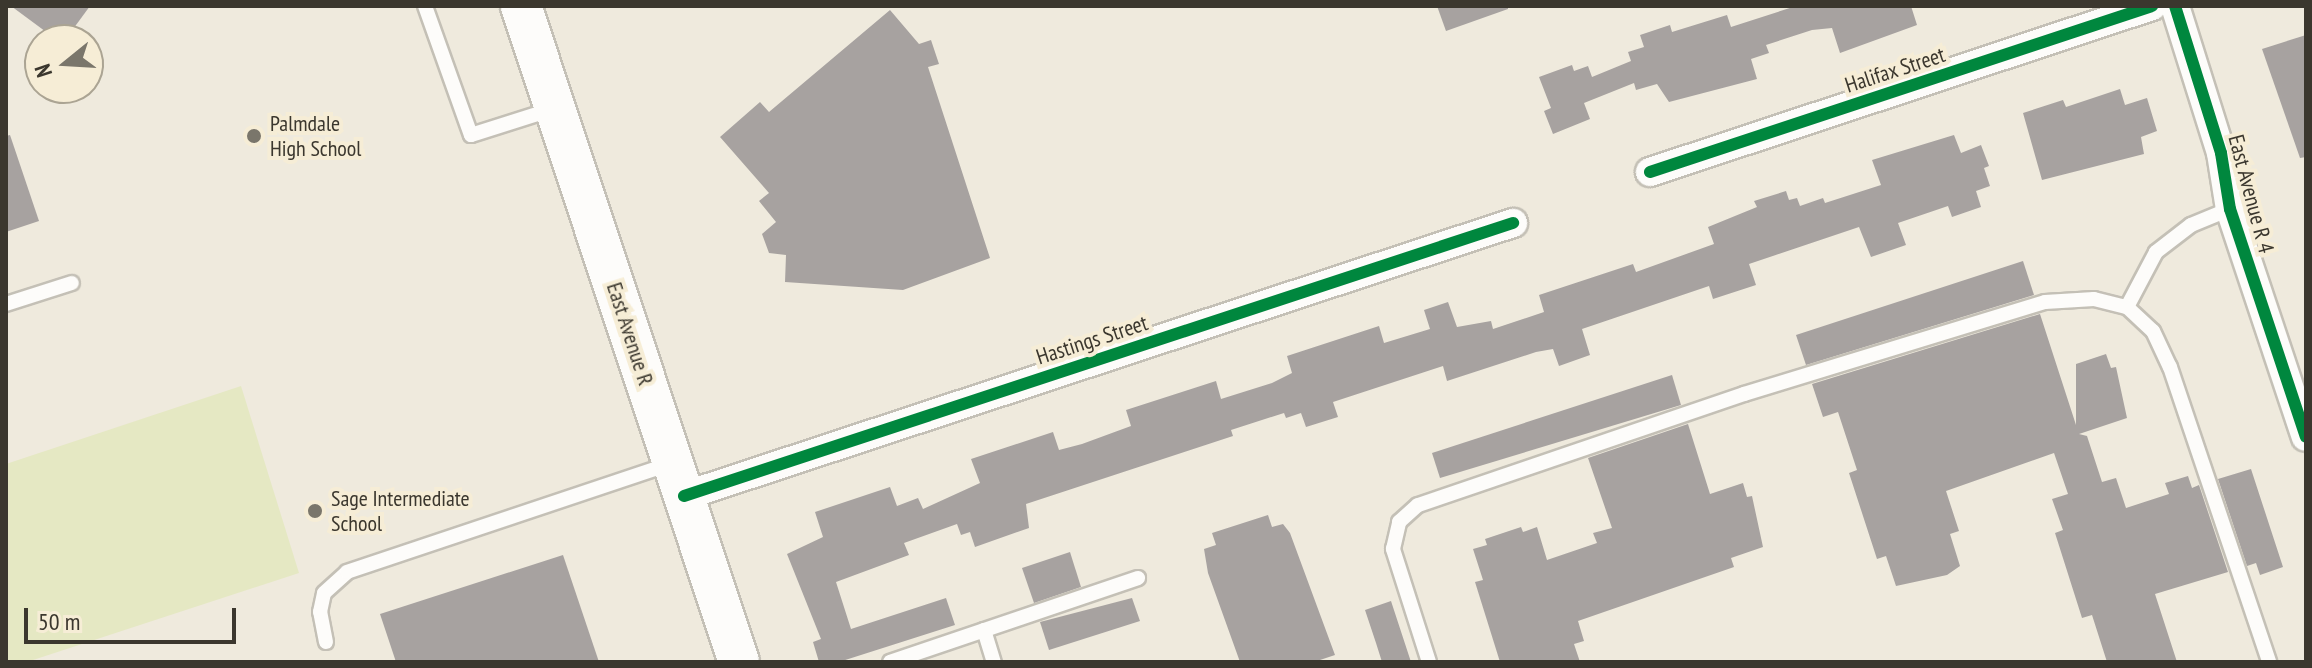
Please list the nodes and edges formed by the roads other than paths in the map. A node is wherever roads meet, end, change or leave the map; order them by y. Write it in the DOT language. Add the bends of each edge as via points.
graph roads {
  1 [pos="425,6"];
  2 [pos="521,6"];
  3 [pos="2152,6"];
  4 [pos="2175,6"];
  5 [pos="555,109"];
  6 [pos="1650,172"];
  7 [pos="2230,209"];
  8 [pos="1513,223"];
  9 [pos="72,283"];
  10 [pos="6,304"];
  11 [pos="2127,307"];
  12 [pos="2306,437"];
  13 [pos="678,479"];
  14 [pos="1138,578"];
  15 [pos="984,630"];
  16 [pos="326,642"];
  17 [pos="739,662"];
  18 [pos="890,662"];
  19 [pos="994,662"];
  20 [pos="1429,662"];
  21 [pos="2269,662"];
  1 -- 5 [label="lane" via="471,135"];
  2 -- 5 [label="main road, East Avenue R"];
  3 -- 6 [label="street, Halifax Street"];
  4 -- 7 [label="street, East Avenue R 4" via="2221,153"];
  5 -- 13 [label="main road, East Avenue R"];
  7 -- 11 [label="lane" via="2191,225 2156,252"];
  7 -- 12 [label="street, East Avenue R 4"];
  8 -- 13 [label="street, Hastings Street"];
  9 -- 10 [label="lane"];
  11 -- 20 [label="lane" via="2094,299 2045,302 1744,394 1418,505 1399,522 1393,549"];
  11 -- 21 [label="lane" via="2153,331 2170,367"];
  13 -- 16 [label="lane" via="347,572 324,593 320,612"];
  13 -- 17 [label="main road, East Avenue R"];
  14 -- 15 [label="lane"];
  15 -- 18 [label="lane"];
  15 -- 19 [label="lane"];
}
